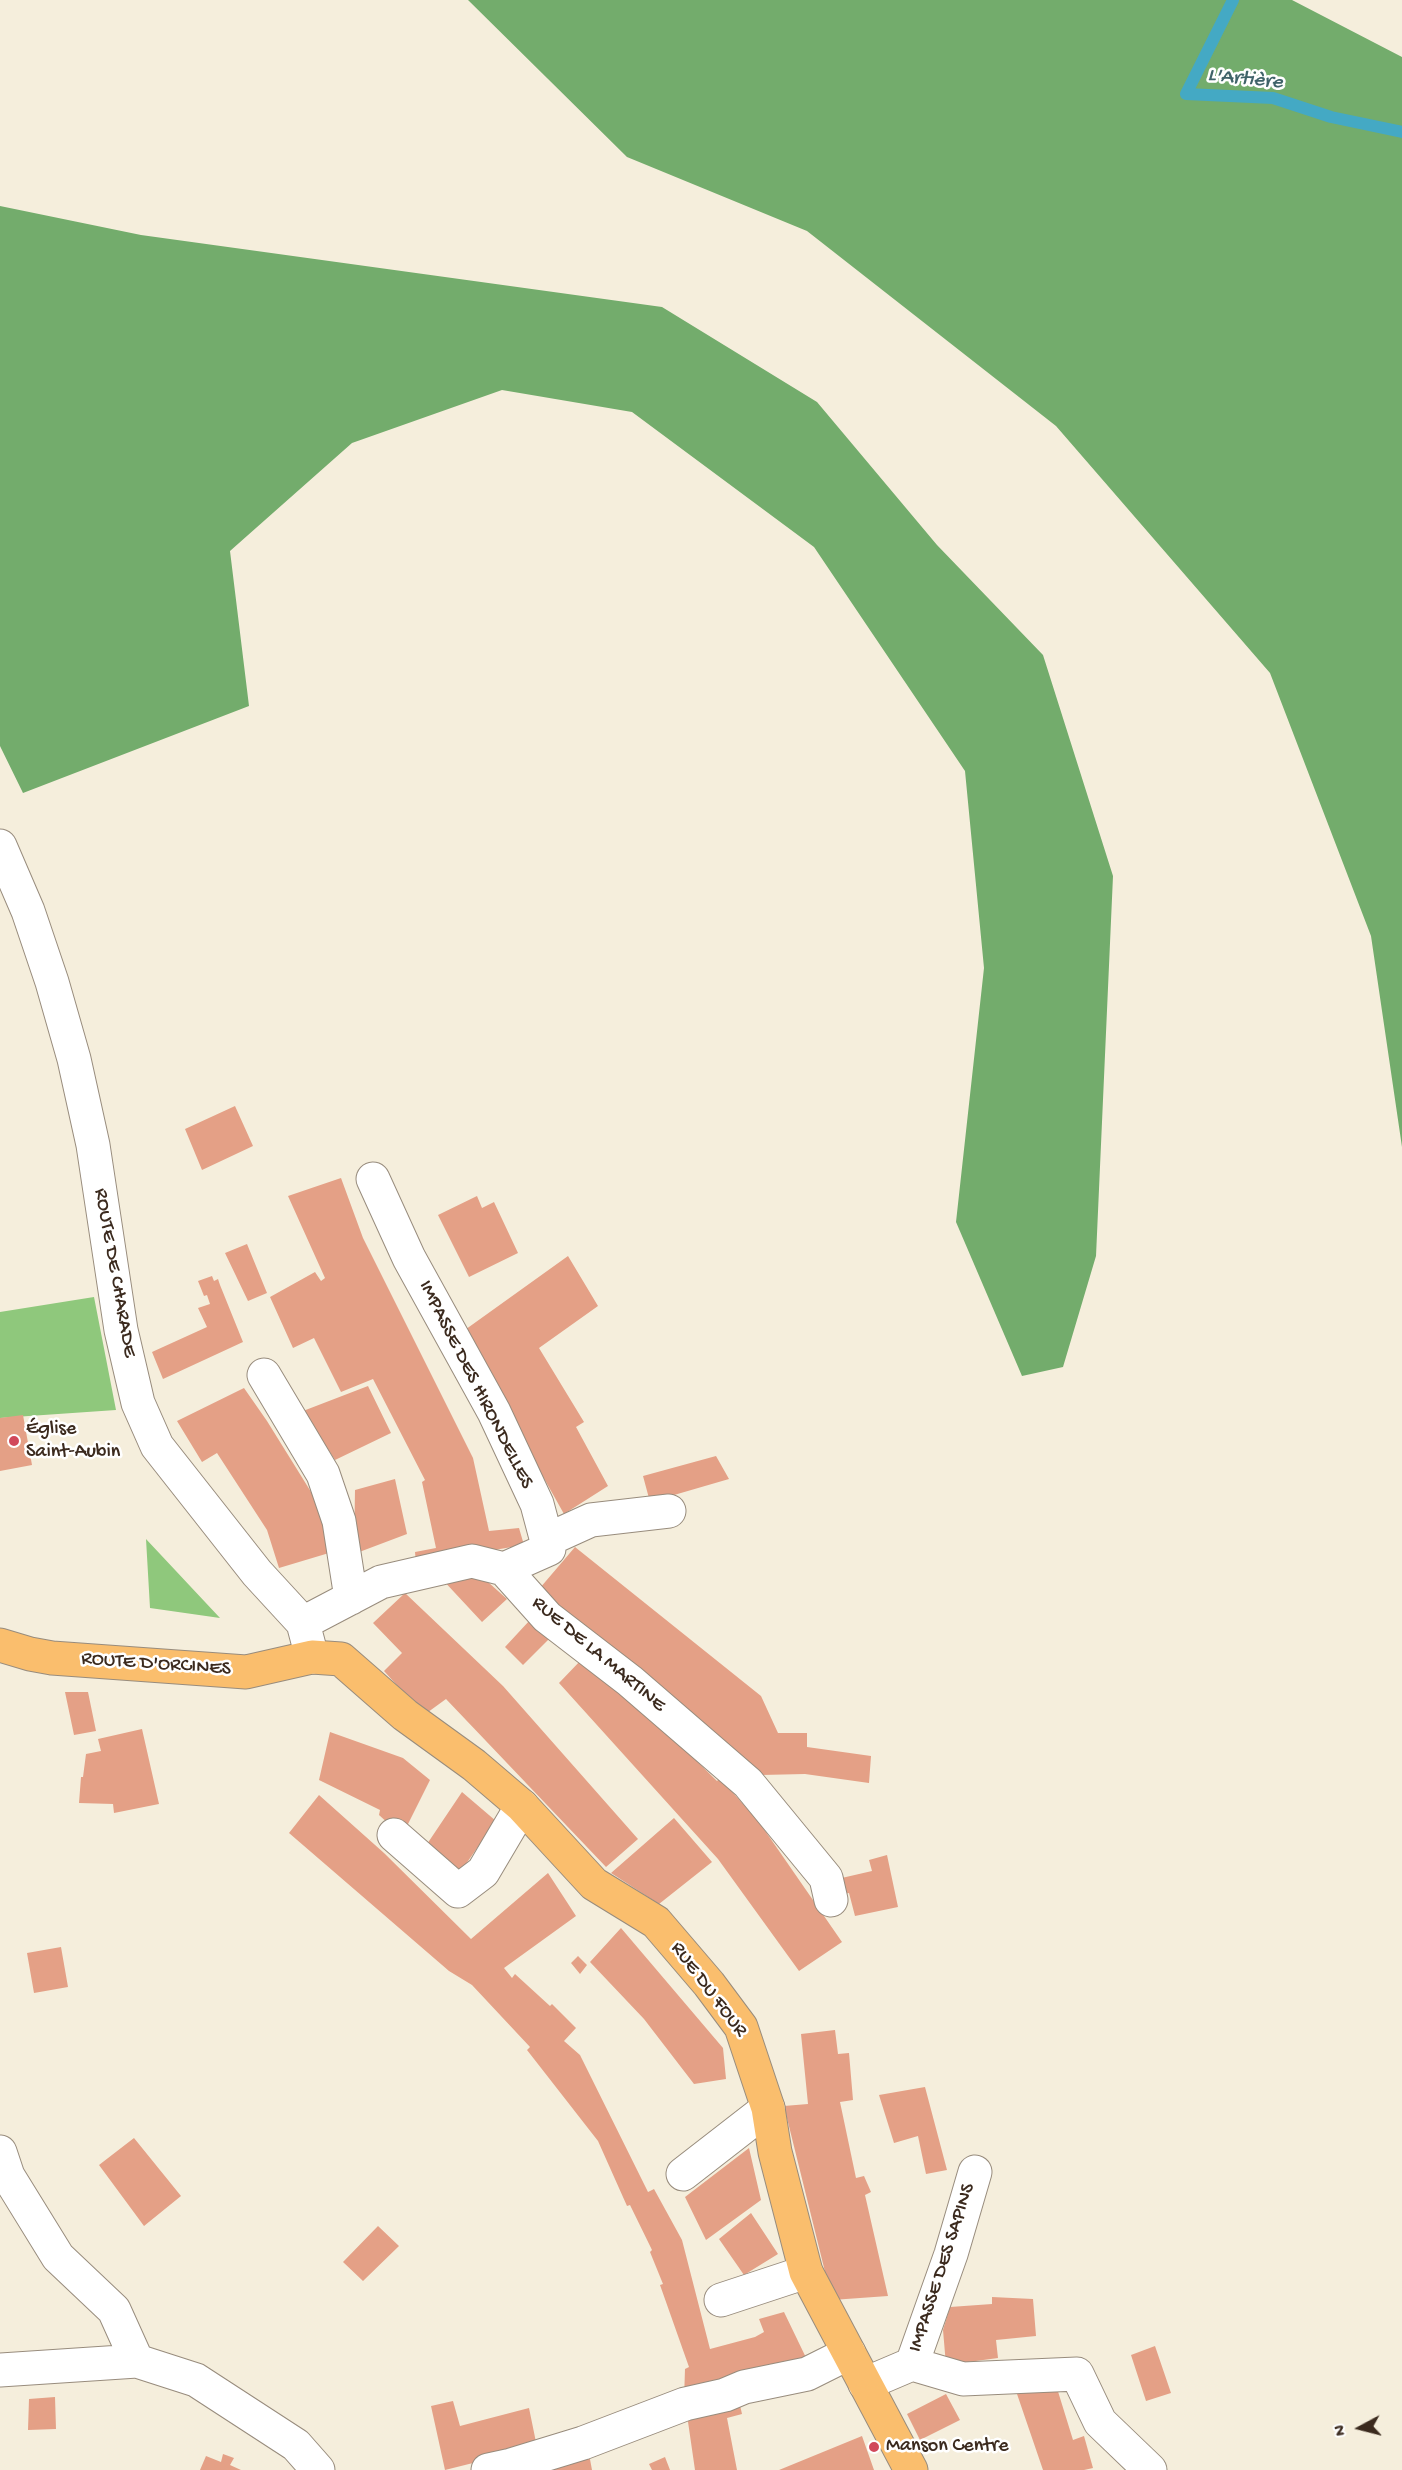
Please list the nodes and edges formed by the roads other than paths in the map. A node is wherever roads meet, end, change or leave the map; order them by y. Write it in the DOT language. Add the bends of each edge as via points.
graph roads {
  1 [pos="0,846"];
  2 [pos="373,1179"];
  3 [pos="264,1375"];
  4 [pos="669,1511"];
  5 [pos="547,1540"];
  6 [pos="504,1569"];
  7 [pos="351,1598"];
  8 [pos="303,1623"];
  9 [pos="0,1645"];
  10 [pos="312,1657"];
  11 [pos="522,1806"];
  12 [pos="394,1835"];
  13 [pos="831,1900"];
  14 [pos="768,2108"];
  15 [pos="0,2152"];
  16 [pos="975,2172"];
  17 [pos="683,2174"];
  18 [pos="806,2272"];
  19 [pos="721,2300"];
  20 [pos="849,2353"];
  21 [pos="137,2361"];
  22 [pos="912,2364"];
  23 [pos="0,2370"];
  24 [pos="865,2384"];
  25 [pos="318,2470"];
  26 [pos="488,2470"];
  27 [pos="911,2470"];
  28 [pos="1150,2470"];
  1 -- 8 [label="street, ROUTE DE CHARADE" via="39,941 74,1059 93,1145 121,1330 138,1403 157,1446 257,1573"];
  2 -- 5 [label="street, IMPASSE DES HIRONDELLES" via="409,1258 494,1412 537,1504"];
  3 -- 7 [label="street" via="323,1474 339,1521"];
  4 -- 5 [label="street" via="591,1520"];
  5 -- 6 [label="street" via="549,1549"];
  6 -- 7 [label="street" via="472,1561 381,1582"];
  6 -- 13 [label="street, RUE DE LA MARTINE" via="547,1617 748,1783 826,1878"];
  7 -- 8 [label="street"];
  8 -- 10 [label="street, ROUTE DE CHARADE"];
  9 -- 10 [label="main road, ROUTE D'ORCINES" via="52,1658 246,1672"];
  10 -- 11 [label="main road, RUE DU FOUR" via="341,1659 405,1715"];
  11 -- 12 [label="street" via="483,1872 458,1891"];
  11 -- 14 [label="main road, RUE DU FOUR" via="594,1884 656,1922 709,1984 741,2027"];
  14 -- 17 [label="street"];
  14 -- 18 [label="main road, RUE DU FOUR" via="775,2152"];
  15 -- 21 [label="street" via="8,2176 58,2257 114,2310"];
  16 -- 22 [label="street, IMPASSE DES SAPINS"];
  18 -- 19 [label="street"];
  18 -- 20 [label="main road, RUE DU FOUR"];
  20 -- 24 [label="main road, RUE DU FOUR"];
  20 -- 26 [label="street" via="807,2374 685,2404 583,2443"];
  21 -- 23 [label="street"];
  21 -- 25 [label="street" via="196,2380 296,2445"];
  22 -- 24 [label="street"];
  22 -- 28 [label="street" via="963,2379 1077,2374 1100,2422"];
  24 -- 27 [label="main road, RUE DU FOUR"];
}
